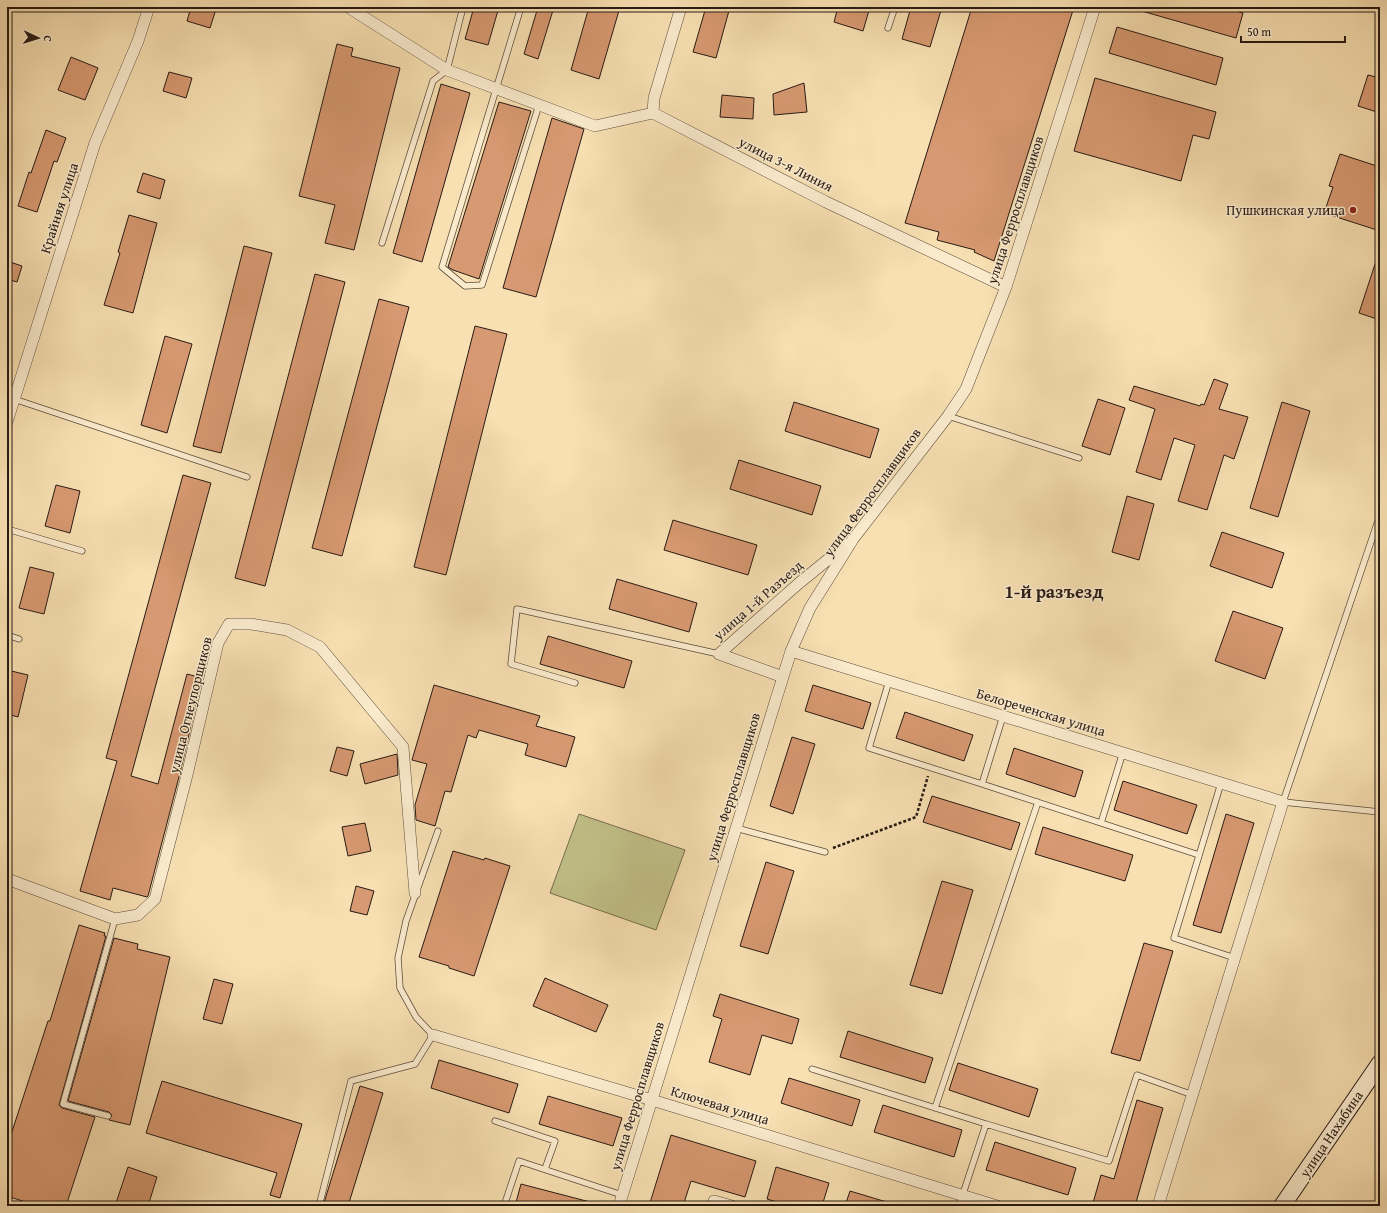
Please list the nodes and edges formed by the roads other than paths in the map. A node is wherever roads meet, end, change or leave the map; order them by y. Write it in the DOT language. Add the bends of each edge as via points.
graph roads {
  1 [pos="149,7"];
  2 [pos="348,7"];
  3 [pos="463,7"];
  4 [pos="521,7"];
  5 [pos="681,7"];
  6 [pos="895,7"];
  7 [pos="1095,7"];
  8 [pos="888,28"];
  9 [pos="447,70"];
  10 [pos="497,88"];
  11 [pos="539,105"];
  12 [pos="653,113"];
  13 [pos="382,243"];
  14 [pos="1006,287"];
  15 [pos="11,398"];
  16 [pos="948,416"];
  17 [pos="7,422"];
  18 [pos="1079,458"];
  19 [pos="247,477"];
  20 [pos="1380,515"];
  21 [pos="7,528"];
  22 [pos="853,539"];
  23 [pos="82,551"];
  24 [pos="7,635"];
  25 [pos="20,638"];
  26 [pos="791,650"];
  27 [pos="719,654"];
  28 [pos="782,677"];
  29 [pos="889,680"];
  30 [pos="574,683"];
  31 [pos="1003,716"];
  32 [pos="1123,752"];
  33 [pos="1221,783"];
  34 [pos="982,784"];
  35 [pos="1038,802"];
  36 [pos="1283,802"];
  37 [pos="1380,812"];
  38 [pos="1101,823"];
  39 [pos="736,828"];
  40 [pos="438,831"];
  41 [pos="825,852"];
  42 [pos="1199,855"];
  43 [pos="7,879"];
  44 [pos="415,893"];
  45 [pos="115,919"];
  46 [pos="1235,958"];
  47 [pos="433,1036"];
  48 [pos="1380,1063"];
  49 [pos="812,1069"];
  50 [pos="1193,1095"];
  51 [pos="652,1100"];
  52 [pos="934,1108"];
  53 [pos="108,1116"];
  54 [pos="495,1121"];
  55 [pos="986,1124"];
  56 [pos="545,1169"];
  57 [pos="622,1195"];
  58 [pos="962,1195"];
  59 [pos="319,1206"];
  60 [pos="504,1206"];
  61 [pos="619,1206"];
  62 [pos="712,1206"];
  63 [pos="732,1206"];
  64 [pos="959,1206"];
  65 [pos="997,1206"];
  66 [pos="1158,1206"];
  67 [pos="1282,1206"];
  1 -- 15 [label="street, Крайняя улица" via="138,41 95,143"];
  2 -- 9 [label="street"];
  3 -- 9 [label="lane"];
  4 -- 10 [label="lane"];
  5 -- 12 [label="street" via="654,98"];
  6 -- 8 [label="lane"];
  7 -- 14 [label="street, улица Ферросплавщиков"];
  9 -- 10 [label="street"];
  9 -- 13 [label="lane" via="433,81"];
  10 -- 11 [label="street"];
  10 -- 11 [label="lane" via="442,268 465,286 482,285"];
  11 -- 12 [label="street" via="595,126"];
  12 -- 14 [label="street, улица 3-я Линия" via="826,202"];
  14 -- 16 [label="street, улица Ферросплавщиков" via="966,389"];
  15 -- 17 [label="street, Крайняя улица"];
  15 -- 19 [label="lane"];
  16 -- 18 [label="lane"];
  16 -- 22 [label="street, улица Ферросплавщиков"];
  20 -- 36 [label="lane"];
  21 -- 23 [label="lane"];
  22 -- 26 [label="street, улица Ферросплавщиков" via="810,608"];
  22 -- 27 [label="street, улица 1-й Разъезд"];
  24 -- 25 [label="lane"];
  26 -- 28 [label="street, улица Ферросплавщиков"];
  26 -- 29 [label="street, Белореченская улица"];
  27 -- 28 [label="street"];
  27 -- 30 [label="lane" via="517,609 511,664"];
  28 -- 39 [label="street, улица Ферросплавщиков"];
  29 -- 31 [label="street, Белореченская улица"];
  29 -- 34 [label="lane" via="868,748"];
  31 -- 32 [label="street, Белореченская улица"];
  31 -- 34 [label="lane"];
  32 -- 33 [label="street, Белореченская улица"];
  32 -- 38 [label="lane"];
  33 -- 36 [label="street, Белореченская улица"];
  33 -- 42 [label="lane"];
  34 -- 35 [label="lane"];
  35 -- 38 [label="lane"];
  35 -- 52 [label="lane"];
  36 -- 37 [label="lane"];
  36 -- 46 [label="street"];
  38 -- 42 [label="lane"];
  39 -- 41 [label="lane"];
  39 -- 51 [label="street, улица Ферросплавщиков"];
  40 -- 44 [label="lane"];
  42 -- 46 [label="lane" via="1174,938"];
  43 -- 45 [label="street"];
  44 -- 45 [label="street, улица Огнеупорщиков" via="403,747 320,647 287,630 251,624 229,624 218,643 155,899 138,915"];
  44 -- 47 [label="lane" via="398,958 400,988 416,1016"];
  45 -- 53 [label="lane" via="63,1104"];
  46 -- 50 [label="street"];
  47 -- 51 [label="street, Ключевая улица"];
  47 -- 59 [label="lane" via="415,1064 351,1081"];
  48 -- 67 [label="main road, улица Нахабина"];
  49 -- 52 [label="lane"];
  50 -- 55 [label="lane" via="1137,1076 1109,1161"];
  50 -- 66 [label="street"];
  51 -- 57 [label="street, улица Ферросплавщиков"];
  51 -- 58 [label="street, Ключевая улица"];
  52 -- 55 [label="lane"];
  54 -- 56 [label="lane" via="555,1140"];
  55 -- 58 [label="lane"];
  56 -- 57 [label="lane"];
  56 -- 60 [label="lane" via="519,1161"];
  57 -- 61 [label="street, улица Ферросплавщиков"];
  58 -- 64 [label="lane"];
  58 -- 65 [label="street, Ключевая улица"];
  62 -- 63 [label="street" via="714,1201"];
}
